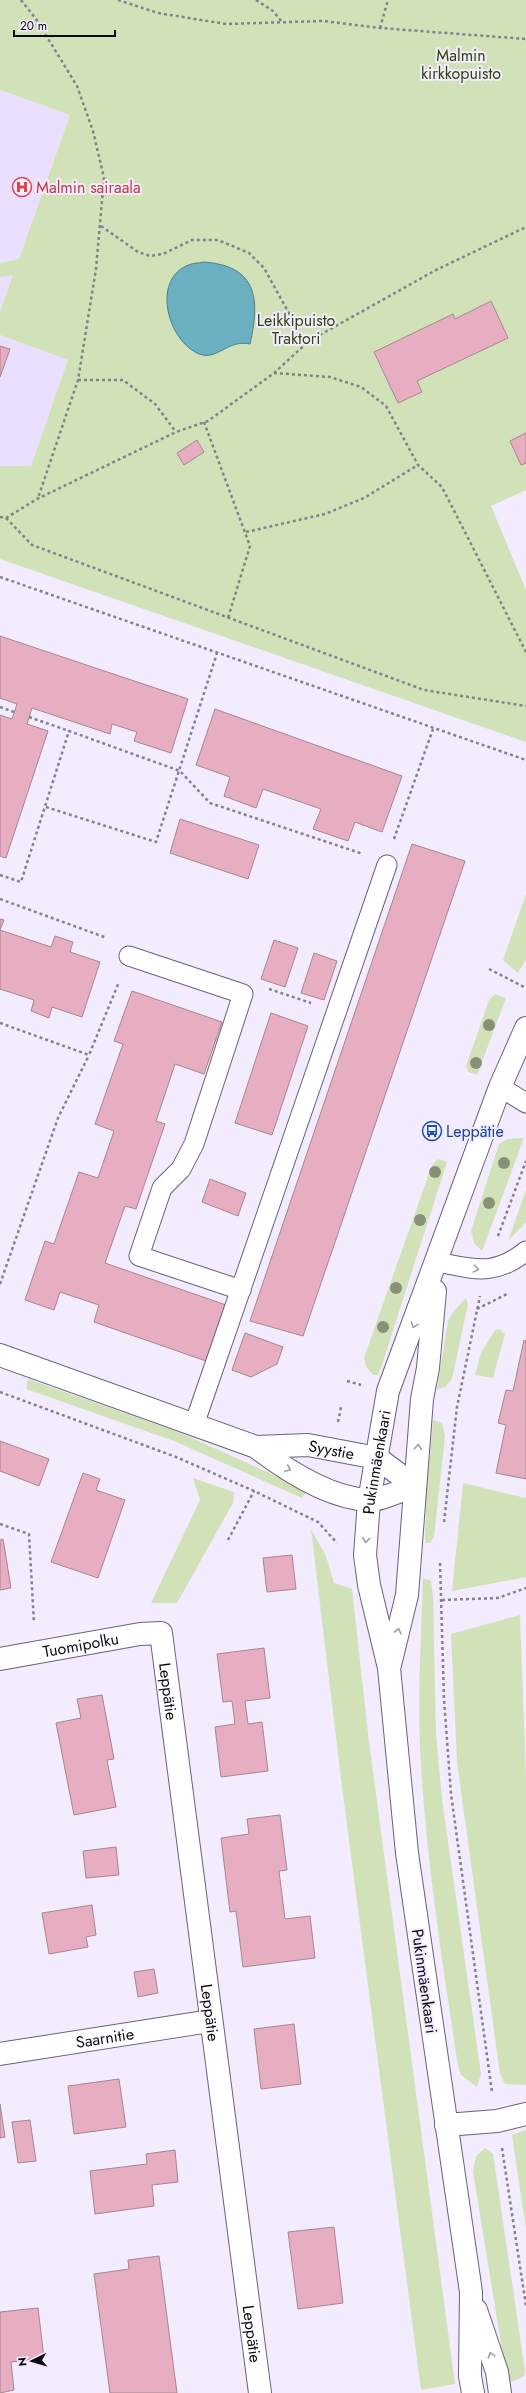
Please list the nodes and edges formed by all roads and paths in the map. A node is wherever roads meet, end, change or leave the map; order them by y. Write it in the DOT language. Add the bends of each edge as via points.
graph roads {
  1 [pos="21,0"];
  2 [pos="118,0"];
  3 [pos="256,0"];
  4 [pos="388,0"];
  5 [pos="282,22"];
  6 [pos="380,28"];
  7 [pos="526,39"];
  8 [pos="100,225"];
  9 [pos="526,227"];
  10 [pos="306,344"];
  11 [pos="274,373"];
  12 [pos="78,380"];
  13 [pos="204,422"];
  14 [pos="176,432"];
  15 [pos="418,465"];
  16 [pos="37,499"];
  17 [pos="0,517"];
  18 [pos="6,518"];
  19 [pos="246,532"];
  20 [pos="0,577"];
  21 [pos="228,618"];
  22 [pos="526,652"];
  23 [pos="217,653"];
  24 [pos="526,706"];
  25 [pos="0,707"];
  26 [pos="14,712"];
  27 [pos="29,718"];
  28 [pos="433,729"];
  29 [pos="70,731"];
  30 [pos="526,760"];
  31 [pos="180,771"];
  32 [pos="46,807"];
  33 [pos="393,842"];
  34 [pos="365,855"];
  35 [pos="387,865"];
  36 [pos="0,875"];
  37 [pos="0,899"];
  38 [pos="129,956"];
  39 [pos="489,969"];
  40 [pos="526,988"];
  41 [pos="243,994"];
  42 [pos="337,1012"];
  43 [pos="0,1023"];
  44 [pos="526,1028"];
  45 [pos="89,1055"];
  46 [pos="500,1086"];
  47 [pos="526,1103"];
  48 [pos="526,1161"];
  49 [pos="526,1251"];
  50 [pos="437,1262"];
  51 [pos="485,1271"];
  52 [pos="0,1284"];
  53 [pos="241,1290"];
  54 [pos="512,1292"];
  55 [pos="477,1309"];
  56 [pos="0,1356"];
  57 [pos="0,1392"];
  58 [pos="194,1425"];
  59 [pos="256,1447"];
  60 [pos="377,1458"];
  61 [pos="415,1486"];
  62 [pos="254,1491"];
  63 [pos="369,1501"];
  64 [pos="0,1524"];
  65 [pos="443,1530"];
  66 [pos="228,1540"];
  67 [pos="339,1545"];
  68 [pos="440,1560"];
  69 [pos="526,1588"];
  70 [pos="442,1600"];
  71 [pos="34,1624"];
  72 [pos="161,1633"];
  73 [pos="0,1659"];
  74 [pos="389,1668"];
  75 [pos="210,2021"];
  76 [pos="0,2054"];
  77 [pos="526,2114"];
  78 [pos="497,2121"];
  79 [pos="446,2126"];
  80 [pos="471,2292"];
  81 [pos="526,2306"];
  82 [pos="260,2393"];
  83 [pos="473,2393"];
  84 [pos="500,2393"];
  1 -- 8 [label="path" via="36,19 77,86 93,131 104,178"];
  2 -- 5 [label="path" via="158,13 226,24"];
  3 -- 5 [label="path" via="273,11"];
  4 -- 6 [label="path"];
  5 -- 6 [label="path" via="323,21"];
  6 -- 7 [label="path"];
  8 -- 10 [label="path" via="138,252 150,256 163,254 192,240 218,240 249,253 264,268"];
  8 -- 12 [label="path" via="96,269"];
  9 -- 10 [label="path" via="429,274"];
  10 -- 11 [label="path"];
  11 -- 13 [label="path"];
  11 -- 15 [label="path" via="330,378 361,387 386,406"];
  12 -- 14 [label="path" via="123,380 155,404"];
  12 -- 16 [label="path"];
  13 -- 14 [label="path"];
  13 -- 19 [label="path"];
  14 -- 16 [label="path"];
  15 -- 19 [label="path" via="364,498 325,514"];
  15 -- 22 [label="path" via="442,487"];
  16 -- 18 [label="path"];
  17 -- 18 [label="path"];
  18 -- 21 [label="path" via="32,545"];
  19 -- 21 [label="path" via="250,546"];
  20 -- 23 [label="path"];
  21 -- 24 [label="path" via="424,690"];
  23 -- 28 [label="path"];
  23 -- 31 [label="path"];
  25 -- 26 [label="path"];
  27 -- 29 [label="path"];
  28 -- 30 [label="path"];
  28 -- 33 [label="path"];
  29 -- 31 [label="path"];
  29 -- 32 [label="path"];
  31 -- 32 [label="path" via="156,842"];
  31 -- 34 [label="path" via="210,802"];
  32 -- 36 [label="path" via="21,882"];
  35 -- 42 [label="lane"];
  37 -- 38 [label="path" via="119,943"];
  38 -- 41 [label="lane"];
  38 -- 45 [label="path"];
  39 -- 40 [label="path"];
  41 -- 42 [label="path" via="264,987"];
  41 -- 53 [label="lane" via="194,1144 181,1169 162,1188 139,1256"];
  42 -- 53 [label="lane"];
  43 -- 45 [label="path"];
  44 -- 46 [label="main road, Pukinmäenkaari"];
  45 -- 52 [label="path" via="58,1118"];
  46 -- 47 [label="lane"];
  46 -- 50 [label="main road, Pukinmäenkaari"];
  48 -- 51 [label="path"];
  49 -- 51 [label="lane" via="513,1262"];
  50 -- 51 [label="lane, one-way"];
  50 -- 60 [label="main road, Pukinmäenkaari, one-way" via="388,1391"];
  61 -- 50 [label="main road, Pukinmäenkaari, one-way"];
  51 -- 55 [label="path"];
  53 -- 58 [label="lane"];
  54 -- 55 [label="path"];
  55 -- 65 [label="path" via="457,1407"];
  56 -- 58 [label="main road, Syystie"];
  57 -- 62 [label="path" via="176,1457"];
  58 -- 59 [label="main road, Syystie"];
  59 -- 60 [label="main road, Syystie" via="308,1445"];
  59 -- 63 [label="main road, Syystie, one-way" via="282,1466 328,1490"];
  60 -- 61 [label="main road, Syystie"];
  60 -- 63 [label="main road, Pukinmäenkaari"];
  61 -- 63 [label="main road"];
  74 -- 61 [label="main road, Pukinmäenkaari, one-way" via="407,1595"];
  62 -- 66 [label="path"];
  62 -- 67 [label="path" via="318,1522"];
  63 -- 74 [label="main road, Pukinmäenkaari, one-way" via="365,1555 369,1585"];
  64 -- 71 [label="path" via="29,1534"];
  68 -- 70 [label="path"];
  69 -- 70 [label="path" via="498,1598"];
  70 -- 78 [label="path" via="444,1699 451,1794"];
  72 -- 73 [label="main road, Tuomipolku" via="140,1634"];
  72 -- 75 [label="main road, Leppätie"];
  74 -- 79 [label="main road, Pukinmäenkaari" via="407,1853"];
  75 -- 76 [label="main road, Saarnitie"];
  75 -- 82 [label="main road, Leppätie"];
  77 -- 78 [label="main road"];
  78 -- 79 [label="main road"];
  78 -- 81 [label="path"];
  79 -- 80 [label="main road, Pukinmäenkaari"];
  80 -- 83 [label="main road, Pukinmäenkaari" via="470,2376"];
  84 -- 80 [label="main road, Pukinmäenkaari, one-way" via="497,2372"];
}
